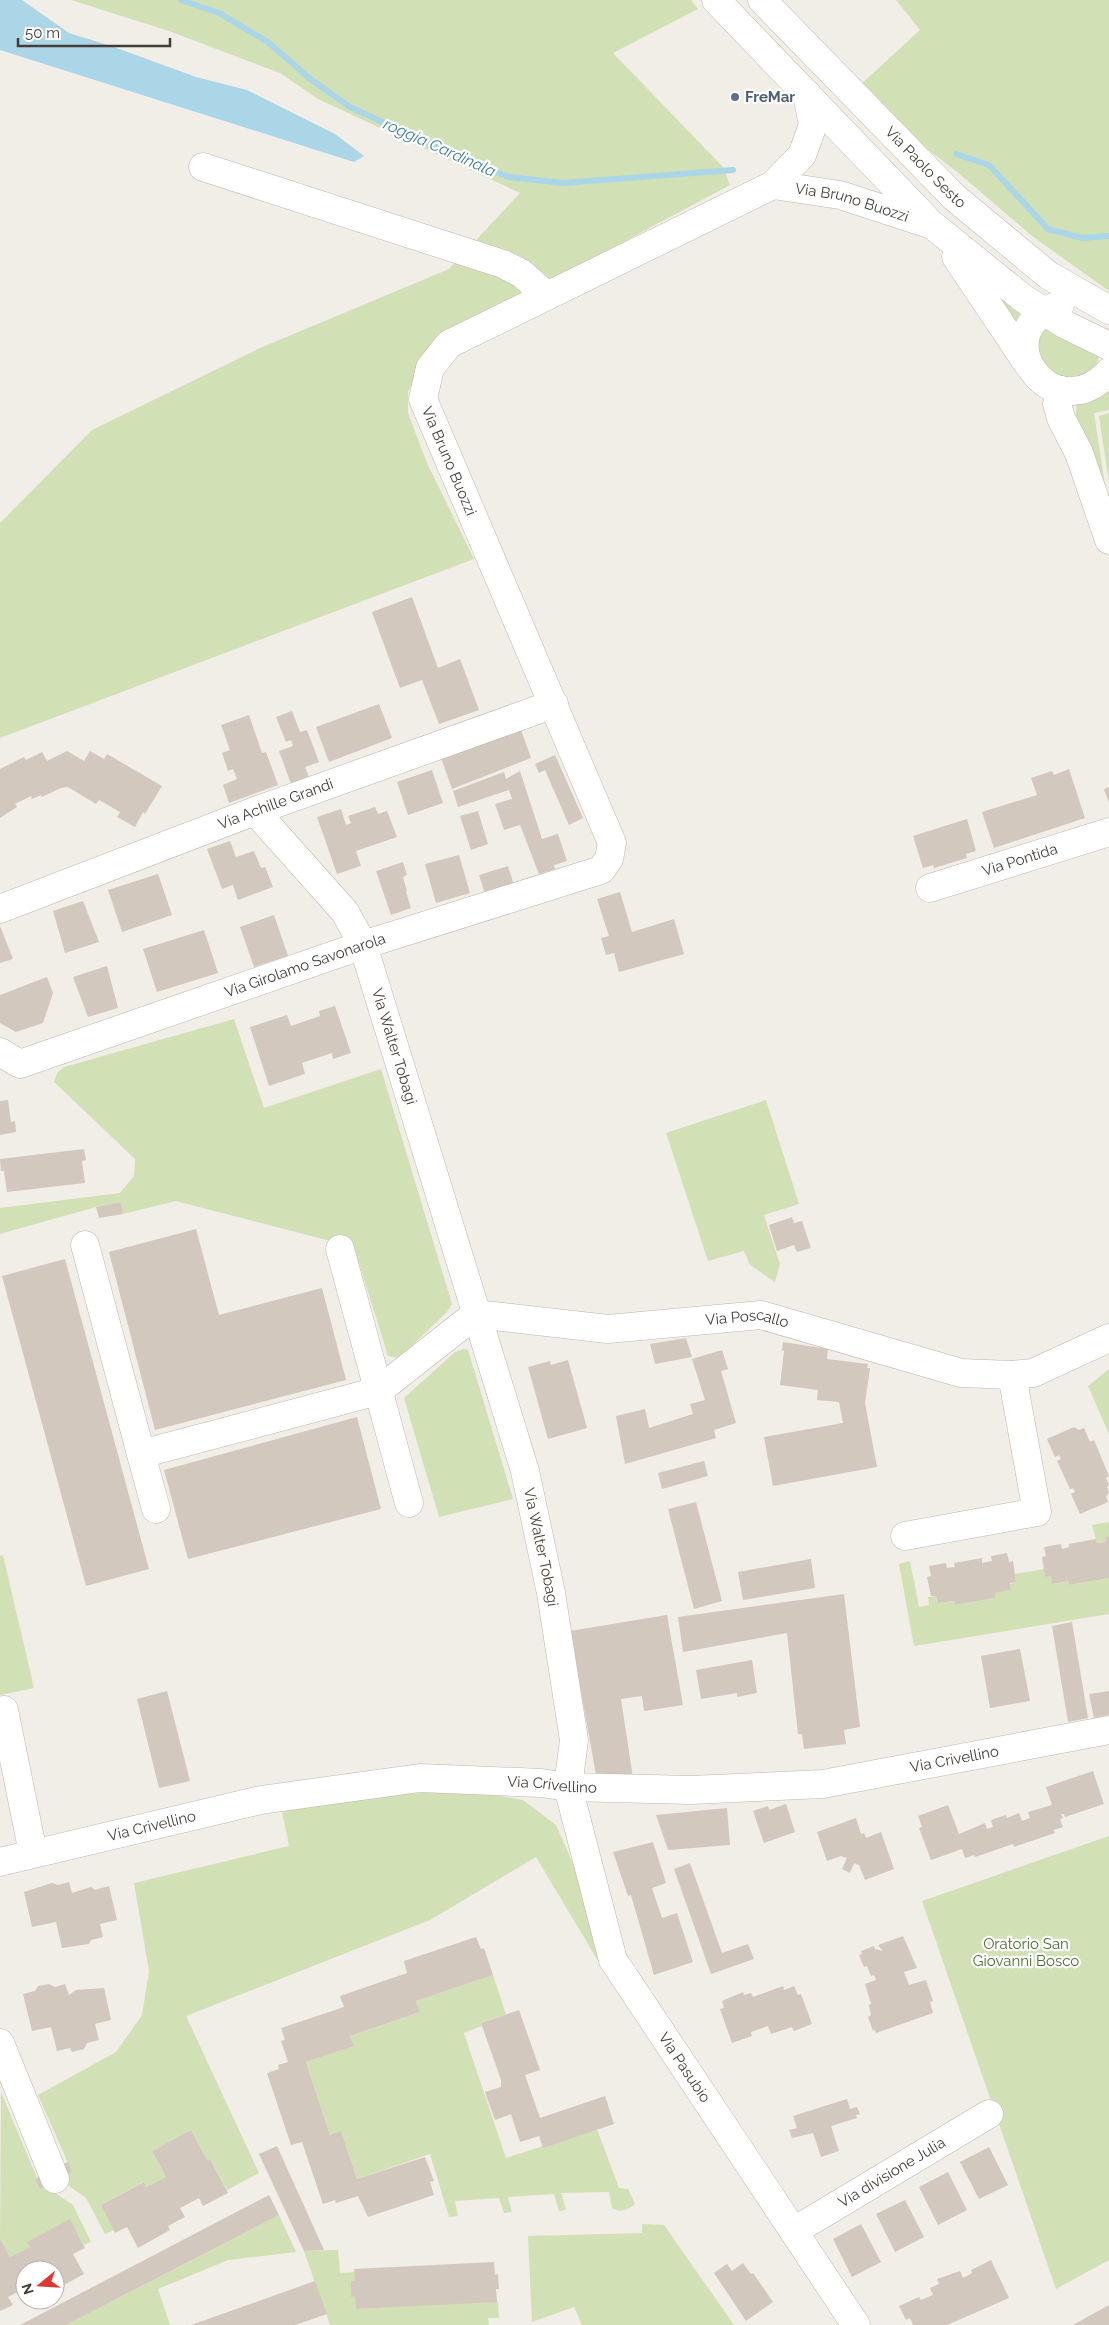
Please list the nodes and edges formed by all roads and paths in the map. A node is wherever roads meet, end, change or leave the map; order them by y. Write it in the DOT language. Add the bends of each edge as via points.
graph roads {
  1 [pos="716,0"];
  2 [pos="762,0"];
  3 [pos="807,94"];
  4 [pos="203,167"];
  5 [pos="773,185"];
  6 [pos="931,224"];
  7 [pos="547,296"];
  8 [pos="1100,306"];
  9 [pos="1044,312"];
  10 [pos="1109,346"];
  11 [pos="1027,363"];
  12 [pos="1109,372"];
  13 [pos="1061,390"];
  14 [pos="1109,540"];
  15 [pos="554,704"];
  16 [pos="255,811"];
  17 [pos="1109,832"];
  18 [pos="609,859"];
  19 [pos="930,888"];
  20 [pos="0,909"];
  21 [pos="363,945"];
  22 [pos="0,1052"];
  23 [pos="85,1245"];
  24 [pos="340,1249"];
  25 [pos="476,1314"];
  26 [pos="1109,1338"];
  27 [pos="1012,1375"];
  28 [pos="378,1391"];
  29 [pos="141,1454"];
  30 [pos="409,1504"];
  31 [pos="156,1509"];
  32 [pos="906,1536"];
  33 [pos="4,1710"];
  34 [pos="1109,1730"];
  35 [pos="568,1787"];
  36 [pos="33,1853"];
  37 [pos="0,1862"];
  38 [pos="3,2061"];
  39 [pos="989,2114"];
  40 [pos="55,2179"];
  41 [pos="794,2231"];
  42 [pos="856,2325"];
  1 -- 3 [label="street"];
  2 -- 8 [label="street, Via Paolo Sesto" via="954,197 1048,275"];
  3 -- 5 [label="street, Via Bruno Buozzi" via="813,125 805,148"];
  3 -- 6 [label="street"];
  4 -- 7 [label="street" via="503,264 522,273"];
  5 -- 6 [label="street, Via Bruno Buozzi" via="840,195"];
  5 -- 7 [label="street, Via Bruno Buozzi"];
  6 -- 9 [label="street" via="1001,282"];
  6 -- 11 [label="street" via="979,289"];
  7 -- 15 [label="street, Via Bruno Buozzi" via="449,344 430,368 423,399"];
  8 -- 9 [label="street" via="1068,302"];
  9 -- 10 [label="street"];
  9 -- 11 [label="street" via="1028,331 1023,346"];
  11 -- 13 [label="street" via="1047,386"];
  12 -- 13 [label="street" via="1091,385 1077,390"];
  13 -- 14 [label="street" via="1060,418 1079,453"];
  15 -- 16 [label="street, Via Achille Grandi"];
  15 -- 18 [label="street, Via Bruno Buozzi" via="612,843"];
  16 -- 20 [label="street, Via Achille Grandi"];
  16 -- 21 [label="street, Via Walter Tobagi" via="345,912"];
  17 -- 19 [label="street, Via Pontida"];
  18 -- 21 [label="street, Via Girolamo Savonarola" via="601,870"];
  21 -- 22 [label="street, Via Girolamo Savonarola" via="20,1064"];
  21 -- 25 [label="street, Via Walter Tobagi"];
  23 -- 29 [label="street"];
  24 -- 28 [label="street"];
  25 -- 27 [label="street, Via Poscallo" via="608,1328 762,1315 962,1373"];
  25 -- 28 [label="street"];
  25 -- 35 [label="street, Via Walter Tobagi" via="525,1470 551,1593 574,1740"];
  26 -- 27 [label="street, Via Poscallo" via="1033,1372"];
  27 -- 32 [label="street" via="1037,1512"];
  28 -- 29 [label="street"];
  28 -- 30 [label="street"];
  29 -- 31 [label="street"];
  33 -- 36 [label="street"];
  34 -- 35 [label="street, Via Crivellino" via="823,1784 691,1790"];
  35 -- 36 [label="street, Via Crivellino" via="420,1778 261,1800"];
  35 -- 41 [label="street, Via Pasubio" via="613,1960"];
  36 -- 37 [label="street, Via Crivellino"];
  38 -- 40 [label="street"];
  39 -- 41 [label="street, Via divisione Julia"];
  41 -- 42 [label="street, Via Pasubio"];
}
